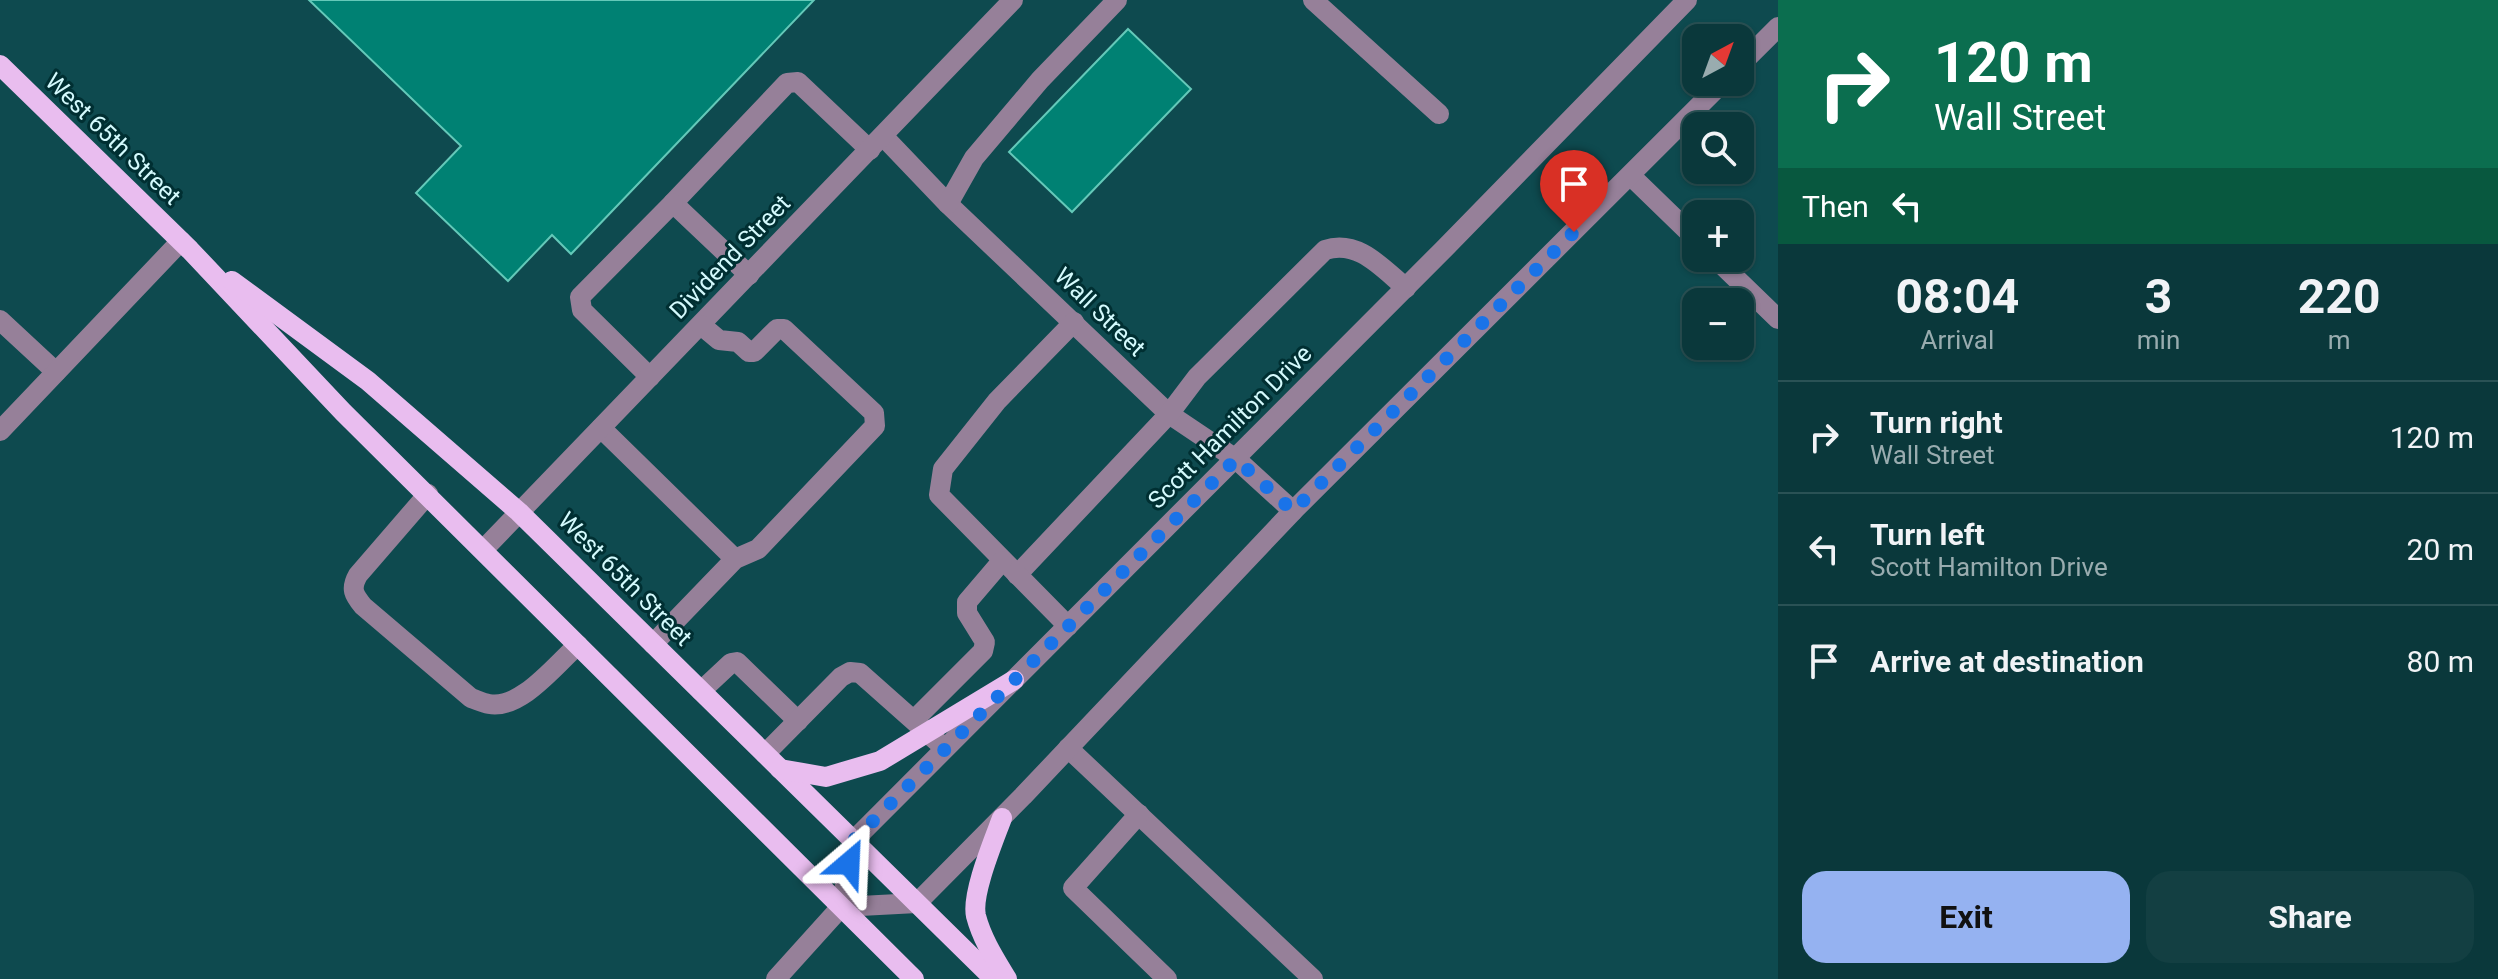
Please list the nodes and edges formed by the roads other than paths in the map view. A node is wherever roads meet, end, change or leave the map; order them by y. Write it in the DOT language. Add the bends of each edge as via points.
graph roads {
  1 [pos="1013,0"];
  2 [pos="1117,0"];
  3 [pos="1313,0"];
  4 [pos="1687,0"];
  5 [pos="1778,27"];
  6 [pos="1754,51"];
  7 [pos="0,65"];
  8 [pos="1709,96"];
  9 [pos="1439,114"];
  10 [pos="877,143"];
  11 [pos="1631,176"];
  12 [pos="673,203"];
  13 [pos="948,204"];
  14 [pos="1682,225"];
  15 [pos="185,245"];
  16 [pos="1729,272"];
  17 [pos="749,275"];
  18 [pos="1406,288"];
  19 [pos="1778,319"];
  20 [pos="0,320"];
  21 [pos="1074,322"];
  22 [pos="701,325"];
  23 [pos="56,372"];
  24 [pos="650,377"];
  25 [pos="1169,414"];
  26 [pos="601,428"];
  27 [pos="0,431"];
  28 [pos="1236,459"];
  29 [pos="428,494"];
  30 [pos="1293,511"];
  31 [pos="519,512"];
  32 [pos="483,550"];
  33 [pos="735,559"];
  34 [pos="1009,568"];
  35 [pos="1068,626"];
  36 [pos="653,644"];
  37 [pos="578,645"];
  38 [pos="1014,680"];
  39 [pos="701,691"];
  40 [pos="798,721"];
  41 [pos="920,727"];
  42 [pos="1068,748"];
  43 [pos="946,749"];
  44 [pos="765,754"];
  45 [pos="780,769"];
  46 [pos="1139,814"];
  47 [pos="1002,818"];
  48 [pos="853,841"];
  49 [pos="917,903"];
  50 [pos="841,907"];
  51 [pos="776,979"];
  52 [pos="914,979"];
  53 [pos="994,979"];
  54 [pos="1007,979"];
  55 [pos="1167,979"];
  56 [pos="1313,979"];
  1 -- 10 [label="street, Dividend Street"];
  2 -- 13 [label="street" via="974,158"];
  3 -- 9 [label="street"];
  4 -- 18 [label="street, Scott Hamilton Drive"];
  5 -- 6 [label="street"];
  7 -- 15 [label="main road, West 65th Street"];
  8 -- 11 [label="street"];
  10 -- 12 [label="street, Wall Street" via="798,82 787,83"];
  10 -- 13 [label="street, Wall Street"];
  10 -- 17 [label="street, Dividend Street"];
  11 -- 14 [label="street"];
  11 -- 30 [label="street"];
  12 -- 17 [label="street"];
  12 -- 24 [label="street, Wall Street" via="580,297 582,310"];
  13 -- 21 [label="street, Wall Street"];
  15 -- 23 [label="street"];
  15 -- 29 [label="main road, West 65th Street"];
  15 -- 31 [label="main road, West 65th Street" via="368,381"];
  16 -- 19 [label="street"];
  17 -- 22 [label="street, Dividend Street"];
  18 -- 25 [label="street" via="1355,249 1325,250 1197,377"];
  18 -- 28 [label="street, Scott Hamilton Drive"];
  20 -- 23 [label="street"];
  21 -- 25 [label="street, Wall Street"];
  21 -- 34 [label="street" via="997,401 943,469 939,495"];
  22 -- 24 [label="street, Dividend Street"];
  22 -- 33 [label="street" via="719,340 738,342 749,352 784,329 874,413 875,426 758,549"];
  23 -- 27 [label="street"];
  24 -- 26 [label="street, Dividend Street"];
  25 -- 28 [label="street, Wall Street"];
  25 -- 34 [label="street"];
  26 -- 31 [label="street, Dividend Street"];
  26 -- 33 [label="street"];
  28 -- 30 [label="street, Wall Street"];
  28 -- 35 [label="street, Scott Hamilton Drive"];
  29 -- 32 [label="main road, West 65th Street"];
  29 -- 37 [label="street" via="352,584 363,606 471,698 492,705 510,702 539,684"];
  30 -- 42 [label="street"];
  31 -- 32 [label="street, Dividend Street"];
  31 -- 36 [label="main road, West 65th Street"];
  32 -- 37 [label="main road, West 65th Street"];
  33 -- 36 [label="street"];
  34 -- 35 [label="street"];
  34 -- 41 [label="street" via="967,602 967,613 985,642 983,651"];
  35 -- 38 [label="street, Scott Hamilton Drive"];
  36 -- 39 [label="main road, West 65th Street"];
  37 -- 50 [label="main road, West 65th Street"];
  38 -- 41 [label="main road"];
  38 -- 43 [label="street, Scott Hamilton Drive"];
  39 -- 40 [label="street" via="737,662"];
  39 -- 44 [label="main road, West 65th Street"];
  40 -- 41 [label="street" via="850,672 860,673"];
  40 -- 44 [label="street"];
  41 -- 43 [label="street"];
  41 -- 45 [label="main road" via="880,761 826,777"];
  42 -- 46 [label="street"];
  42 -- 47 [label="street"];
  43 -- 48 [label="street, Scott Hamilton Drive"];
  44 -- 45 [label="main road, West 65th Street"];
  45 -- 48 [label="main road, West 65th Street"];
  46 -- 55 [label="street" via="1073,888"];
  46 -- 56 [label="street"];
  47 -- 49 [label="street"];
  47 -- 54 [label="main road" via="975,913"];
  48 -- 49 [label="main road, West 65th Street"];
  48 -- 50 [label="street"];
  49 -- 50 [label="street"];
  49 -- 53 [label="main road, West 65th Street"];
  50 -- 51 [label="street"];
  50 -- 52 [label="main road, West 65th Street"];
}
